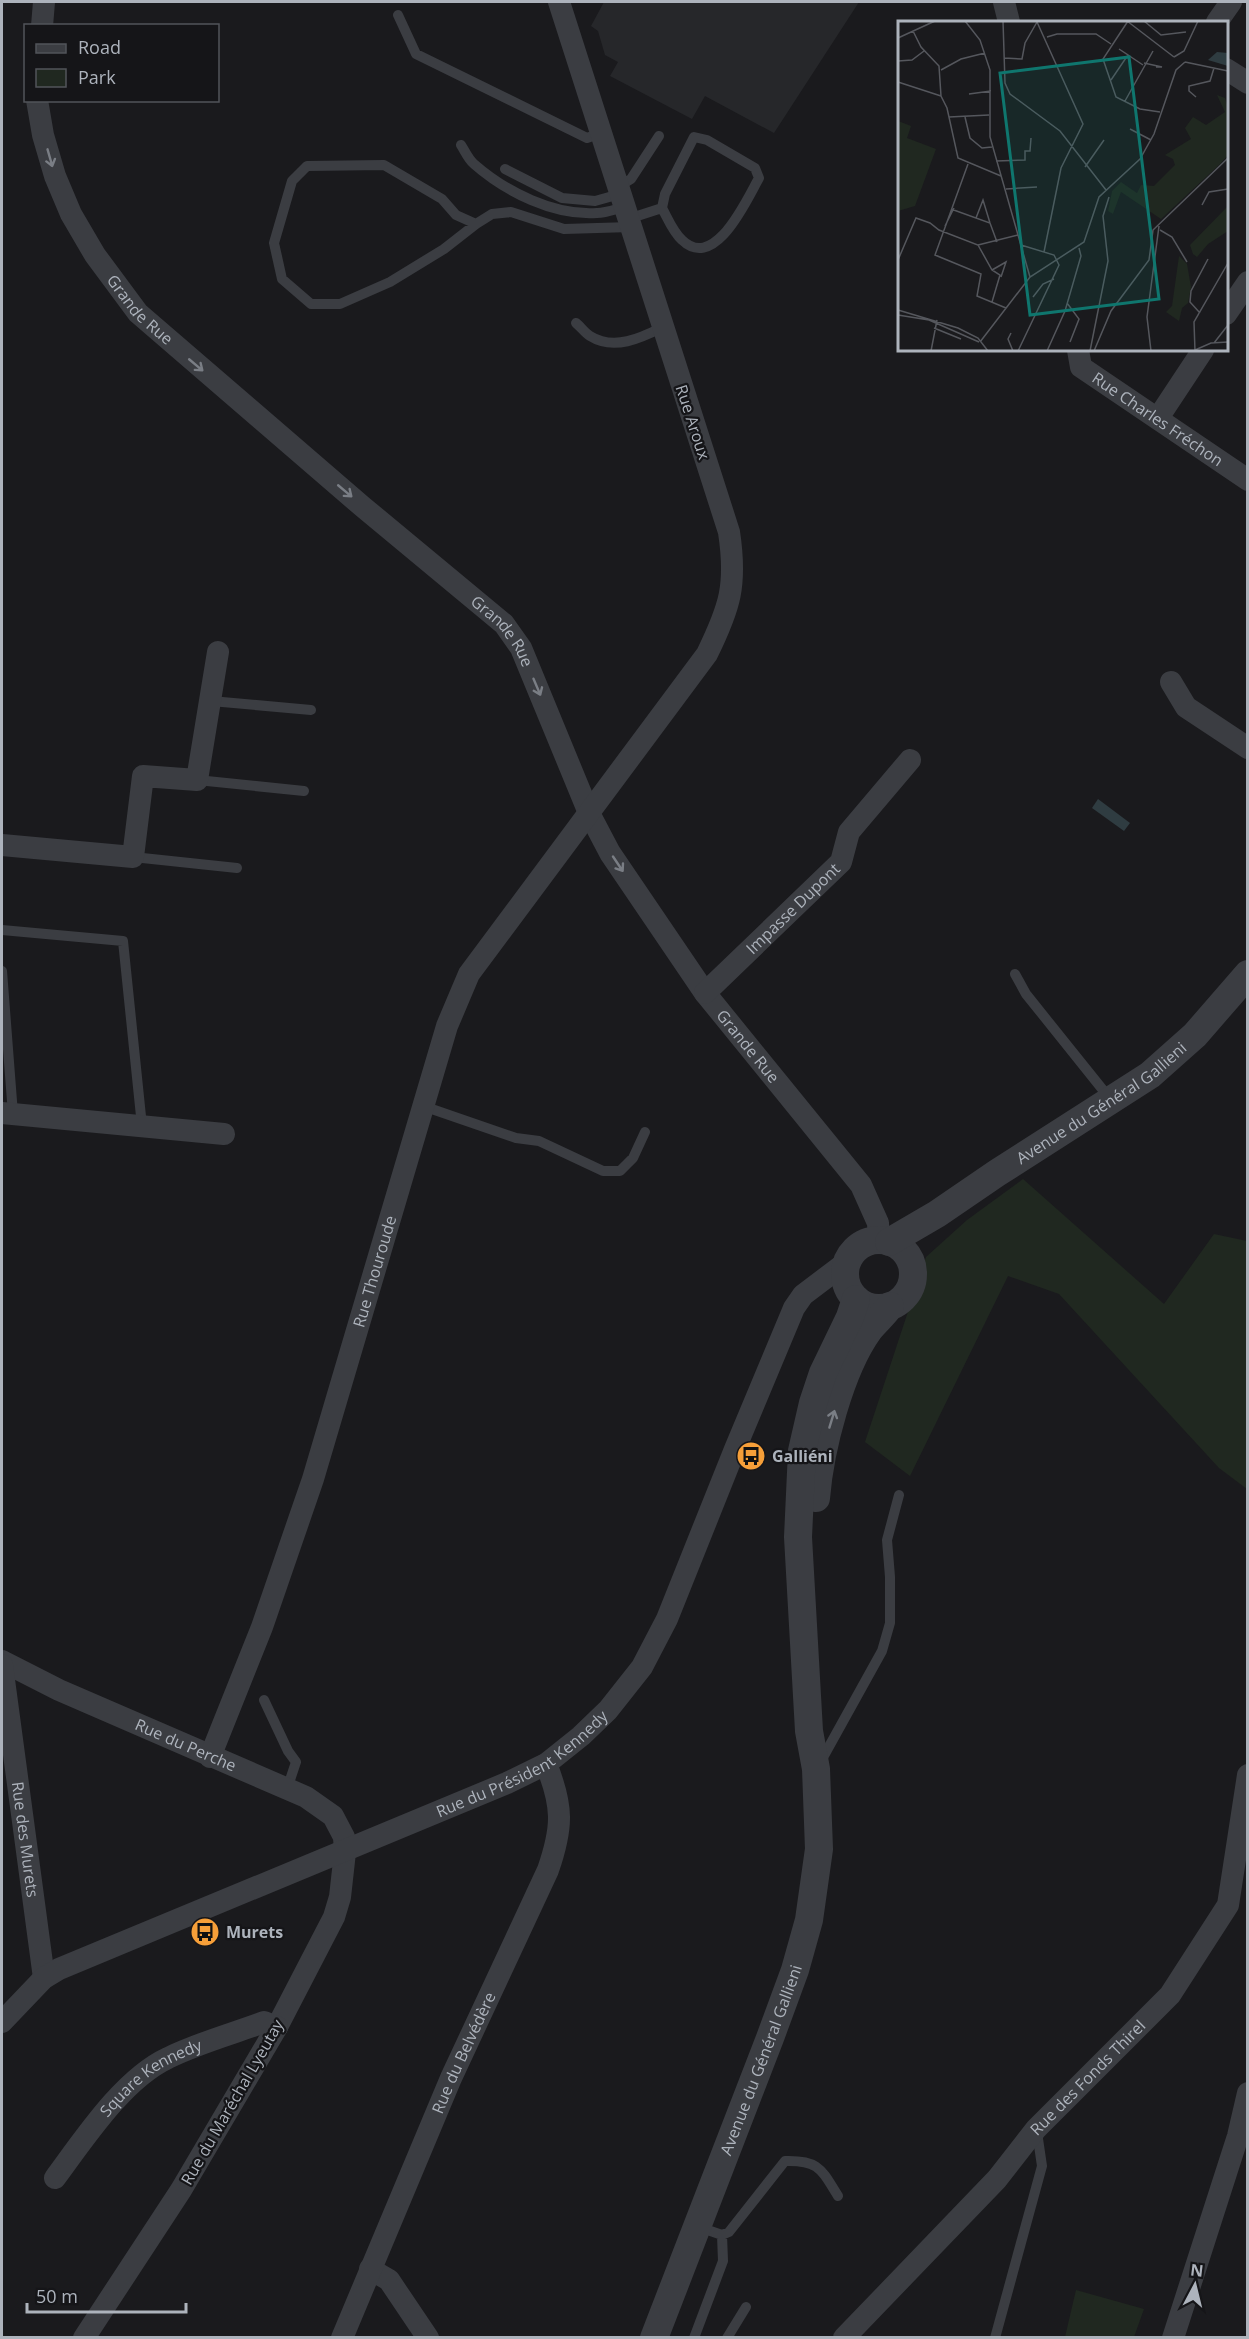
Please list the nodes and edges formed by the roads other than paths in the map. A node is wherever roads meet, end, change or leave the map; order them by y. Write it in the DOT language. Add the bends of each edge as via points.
graph roads {
  1 [pos="44,2"];
  2 [pos="559,2"];
  3 [pos="1004,2"];
  4 [pos="1231,2"];
  5 [pos="399,15"];
  6 [pos="1009,21"];
  7 [pos="1218,21"];
  8 [pos="42,24"];
  9 [pos="1228,70"];
  10 [pos="1248,83"];
  11 [pos="37,102"];
  12 [pos="601,133"];
  13 [pos="659,136"];
  14 [pos="461,145"];
  15 [pos="505,169"];
  16 [pos="624,207"];
  17 [pos="662,208"];
  18 [pos="476,224"];
  19 [pos="1248,282"];
  20 [pos="1228,312"];
  21 [pos="576,323"];
  22 [pos="663,327"];
  23 [pos="1078,351"];
  24 [pos="1202,351"];
  25 [pos="1158,418"];
  26 [pos="1248,480"];
  27 [pos="218,652"];
  28 [pos="1171,682"];
  29 [pos="211,701"];
  30 [pos="311,710"];
  31 [pos="1248,748"];
  32 [pos="909,760"];
  33 [pos="197,780"];
  34 [pos="304,790"];
  35 [pos="589,813"];
  36 [pos="2,845"];
  37 [pos="133,857"];
  38 [pos="237,868"];
  39 [pos="2,930"];
  40 [pos="2,971"];
  41 [pos="1015,974"];
  42 [pos="1248,974"];
  43 [pos="705,993"];
  44 [pos="1112,1101"];
  45 [pos="423,1106"];
  46 [pos="7,1113"];
  47 [pos="142,1126"];
  48 [pos="645,1132"];
  49 [pos="224,1134"];
  50 [pos="892,1247"];
  51 [pos="843,1281"];
  52 [pos="890,1306"];
  53 [pos="899,1495"];
  54 [pos="2,1663"];
  55 [pos="264,1700"];
  56 [pos="210,1757"];
  57 [pos="546,1764"];
  58 [pos="816,1769"];
  59 [pos="1248,1775"];
  60 [pos="287,1789"];
  61 [pos="345,1852"];
  62 [pos="44,1978"];
  63 [pos="2,2022"];
  64 [pos="277,2027"];
  65 [pos="1248,2093"];
  66 [pos="1036,2129"];
  67 [pos="55,2178"];
  68 [pos="838,2196"];
  69 [pos="709,2230"];
  70 [pos="370,2269"];
  71 [pos="746,2307"];
  72 [pos="84,2337"];
  73 [pos="342,2337"];
  74 [pos="428,2337"];
  75 [pos="654,2337"];
  76 [pos="694,2337"];
  77 [pos="727,2337"];
  78 [pos="844,2337"];
  79 [pos="995,2337"];
  80 [pos="1173,2337"];
  1 -- 8 [label="street"];
  2 -- 12 [label="street, Rue Aroux"];
  3 -- 6 [label="street"];
  4 -- 7 [label="street"];
  5 -- 12 [label="lane" via="416,54 587,138"];
  9 -- 10 [label="street"];
  11 -- 35 [label="street, Grande Rue, one-way" via="55,176 71,214 95,255 138,313 504,624 520,648"];
  12 -- 16 [label="street, Rue Aroux"];
  13 -- 16 [label="lane" via="631,178"];
  14 -- 16 [label="lane" via="480,169 546,206 599,213"];
  15 -- 16 [label="lane" via="562,198"];
  16 -- 17 [label="lane"];
  16 -- 18 [label="lane" via="564,228 511,212 492,214"];
  16 -- 22 [label="street, Rue Aroux"];
  17 -- 17 [label="lane" via="665,194 694,137 707,140 754,168 759,178 728,232 714,244 699,248 684,243"];
  18 -- 18 [label="lane" via="390,282 340,304 311,304 282,279 274,243 292,181 307,166 384,165 442,199 456,215"];
  19 -- 20 [label="street"];
  21 -- 22 [label="lane" via="591,337 615,344 639,339"];
  22 -- 35 [label="street, Rue Aroux" via="729,532 733,583 707,654"];
  23 -- 25 [label="street, Rue Charles Fréchon" via="1081,367"];
  24 -- 25 [label="street"];
  25 -- 26 [label="street, Rue Charles Fréchon"];
  27 -- 29 [label="street"];
  28 -- 31 [label="street" via="1185,707"];
  29 -- 30 [label="lane"];
  29 -- 33 [label="street"];
  32 -- 43 [label="street, Impasse Dupont" via="849,831 842,862"];
  33 -- 34 [label="lane"];
  33 -- 37 [label="street" via="143,776"];
  35 -- 43 [label="street, Grande Rue, one-way" via="610,853"];
  35 -- 45 [label="street, Rue Thouroude" via="469,974 447,1026"];
  36 -- 37 [label="street"];
  37 -- 38 [label="lane"];
  39 -- 47 [label="lane" via="123,941"];
  40 -- 46 [label="lane"];
  41 -- 44 [label="lane" via="1026,994"];
  42 -- 44 [label="street, Avenue du Général Gallieni" via="1195,1035 1150,1075"];
  43 -- 50 [label="street, Grande Rue" via="861,1185"];
  44 -- 50 [label="street, Avenue du Général Gallieni" via="997,1173"];
  45 -- 48 [label="lane" via="516,1138 539,1141 603,1170 620,1171 633,1158"];
  45 -- 56 [label="street, Rue Thouroude" via="313,1479 262,1627"];
  46 -- 47 [label="street"];
  47 -- 49 [label="street"];
  50 -- 51 [label="street" via="864,1244 852,1254"];
  50 -- 52 [label="street" via="912,1268 912,1280 908,1291"];
  51 -- 52 [label="street" via="872,1307"];
  51 -- 57 [label="street, Rue du Président Kennedy" via="803,1295 788,1322 667,1619 642,1667 608,1710"];
  51 -- 58 [label="street, Avenue du Général Gallieni" via="850,1317 823,1373 802,1451 798,1536 809,1731"];
  58 -- 52 [label="street, Avenue du Général Gallieni, one-way" via="821,1731 814,1527 817,1483 828,1431 851,1364 869,1330"];
  53 -- 58 [label="lane" via="887,1540 890,1623 882,1651"];
  54 -- 56 [label="street, Rue du Perche"];
  54 -- 62 [label="street, Rue des Murets"];
  55 -- 60 [label="lane" via="296,1762"];
  56 -- 60 [label="street, Rue du Perche"];
  57 -- 61 [label="street, Rue du Président Kennedy"];
  57 -- 70 [label="street, Rue du Belvédère" via="561,1818 548,1870 451,2078"];
  58 -- 69 [label="street, Avenue du Général Gallieni" via="819,1850 807,1926"];
  59 -- 66 [label="street, Rue des Fonds Thirel" via="1228,1905 1170,1995"];
  60 -- 61 [label="street, Rue du Perche" via="333,1816 344,1837"];
  61 -- 62 [label="street, Rue du Président Kennedy"];
  61 -- 64 [label="street, Rue du Maréchal Lyeutay" via="334,1917"];
  62 -- 63 [label="street, Rue du Président Kennedy"];
  64 -- 67 [label="street, Square Kennedy" via="264,2022 166,2058 126,2088"];
  64 -- 72 [label="street, Rue du Maréchal Lyeutay" via="181,2190"];
  65 -- 80 [label="street" via="1235,2146"];
  66 -- 78 [label="street, Rue des Fonds Thirel" via="997,2179"];
  66 -- 79 [label="lane" via="1042,2166"];
  68 -- 69 [label="lane" via="821,2169 804,2160 785,2161 729,2232"];
  69 -- 75 [label="street, Avenue du Général Gallieni"];
  69 -- 76 [label="lane" via="723,2261"];
  70 -- 73 [label="street, Rue du Belvédère"];
  70 -- 74 [label="street" via="389,2280"];
  71 -- 77 [label="lane"];
}
